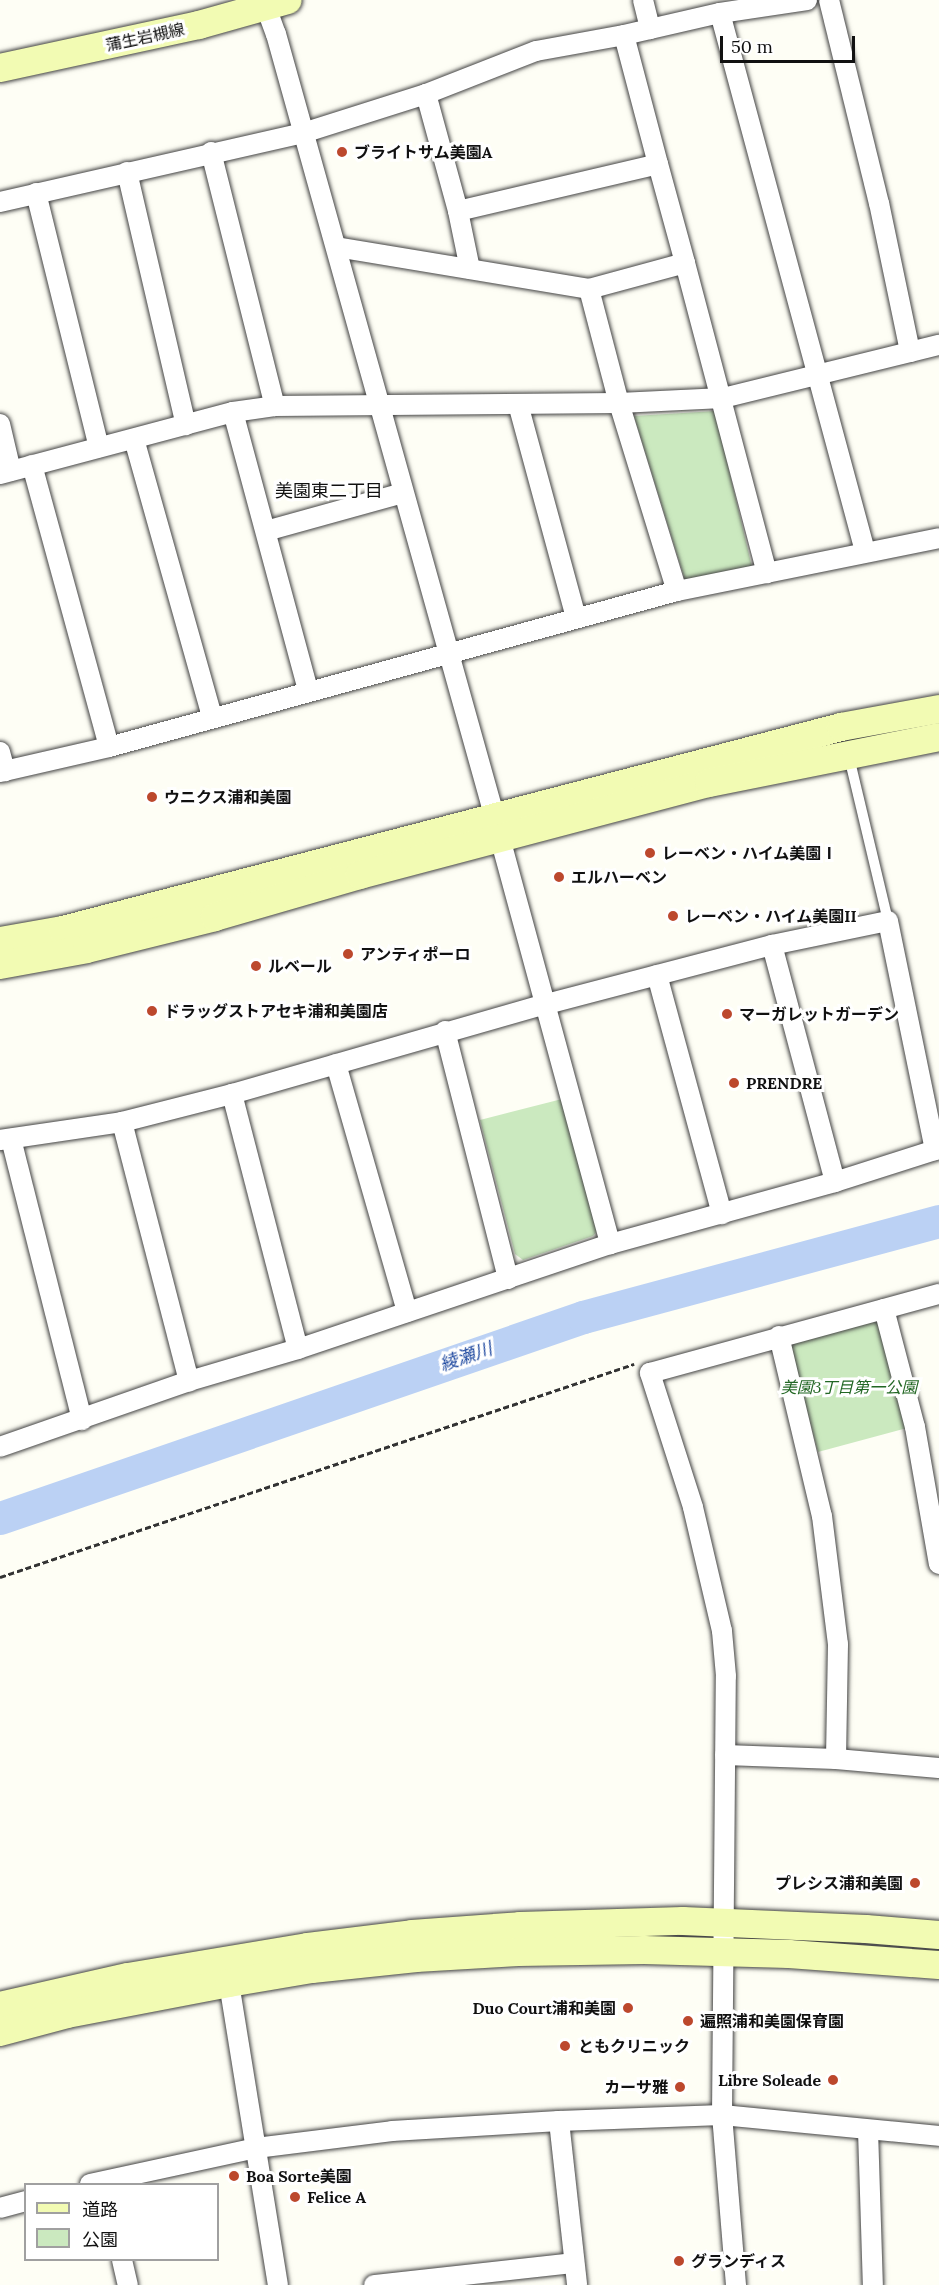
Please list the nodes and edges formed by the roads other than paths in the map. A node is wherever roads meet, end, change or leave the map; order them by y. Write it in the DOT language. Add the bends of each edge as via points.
graph roads {
  1 [pos="643,0"];
  2 [pos="807,0"];
  3 [pos="829,0"];
  4 [pos="277,4"];
  5 [pos="720,14"];
  6 [pos="650,29"];
  7 [pos="624,35"];
  8 [pos="0,68"];
  9 [pos="426,94"];
  10 [pos="303,133"];
  11 [pos="211,152"];
  12 [pos="658,164"];
  13 [pos="127,172"];
  14 [pos="36,193"];
  15 [pos="0,202"];
  16 [pos="458,211"];
  17 [pos="336,248"];
  18 [pos="685,263"];
  19 [pos="470,269"];
  20 [pos="589,290"];
  21 [pos="939,345"];
  22 [pos="910,352"];
  23 [pos="819,374"];
  24 [pos="723,398"];
  25 [pos="619,403"];
  26 [pos="380,404"];
  27 [pos="518,404"];
  28 [pos="274,406"];
  29 [pos="233,412"];
  30 [pos="0,424"];
  31 [pos="186,424"];
  32 [pos="134,439"];
  33 [pos="99,447"];
  34 [pos="32,465"];
  35 [pos="6,472"];
  36 [pos="403,493"];
  37 [pos="266,531"];
  38 [pos="939,538"];
  39 [pos="865,551"];
  40 [pos="767,573"];
  41 [pos="677,591"];
  42 [pos="576,617"];
  43 [pos="448,653"];
  44 [pos="308,690"];
  45 [pos="939,710"];
  46 [pos="212,717"];
  47 [pos="939,737"];
  48 [pos="109,747"];
  49 [pos="0,752"];
  50 [pos="848,753"];
  51 [pos="2,772"];
  52 [pos="497,827"];
  53 [pos="888,921"];
  54 [pos="0,941"];
  55 [pos="772,945"];
  56 [pos="0,965"];
  57 [pos="657,975"];
  58 [pos="543,1005"];
  59 [pos="445,1031"];
  60 [pos="336,1064"];
  61 [pos="232,1094"];
  62 [pos="122,1122"];
  63 [pos="5,1139"];
  64 [pos="835,1182"];
  65 [pos="722,1214"];
  66 [pos="610,1244"];
  67 [pos="508,1279"];
  68 [pos="939,1294"];
  69 [pos="884,1309"];
  70 [pos="407,1312"];
  71 [pos="779,1336"];
  72 [pos="298,1349"];
  73 [pos="189,1382"];
  74 [pos="82,1420"];
  75 [pos="0,1447"];
  76 [pos="939,1564"];
  77 [pos="725,1755"];
  78 [pos="836,1759"];
  79 [pos="939,1768"];
  80 [pos="722,1922"];
  81 [pos="939,1935"];
  82 [pos="723,1952"];
  83 [pos="939,1965"];
  84 [pos="229,1983"];
  85 [pos="0,2006"];
  86 [pos="0,2032"];
  87 [pos="722,2115"];
  88 [pos="559,2121"];
  89 [pos="868,2130"];
  90 [pos="939,2136"];
  91 [pos="256,2148"];
  92 [pos="100,2183"];
  93 [pos="24,2202"];
  94 [pos="0,2208"];
  95 [pos="122,2261"];
  96 [pos="574,2263"];
  97 [pos="128,2285"];
  98 [pos="278,2285"];
  99 [pos="374,2285"];
  100 [pos="577,2285"];
  101 [pos="736,2285"];
  102 [pos="873,2285"];
  1 -- 6 [label="street"];
  2 -- 5 [label="street"];
  3 -- 22 [label="street" via="879,203"];
  4 -- 8 [label="street, 蒲生岩槻線"];
  4 -- 10 [label="street"];
  5 -- 6 [label="street"];
  5 -- 23 [label="street"];
  6 -- 7 [label="street"];
  7 -- 9 [label="street" via="536,51"];
  7 -- 12 [label="street"];
  9 -- 10 [label="street"];
  9 -- 16 [label="street"];
  10 -- 11 [label="street"];
  10 -- 17 [label="street"];
  11 -- 13 [label="street"];
  11 -- 28 [label="street"];
  12 -- 16 [label="street"];
  12 -- 18 [label="street"];
  13 -- 14 [label="street"];
  13 -- 31 [label="street"];
  14 -- 15 [label="street"];
  14 -- 33 [label="street"];
  16 -- 19 [label="street"];
  17 -- 19 [label="street"];
  17 -- 26 [label="street"];
  18 -- 20 [label="street"];
  18 -- 24 [label="street"];
  19 -- 20 [label="street"];
  20 -- 25 [label="street"];
  21 -- 22 [label="street"];
  22 -- 23 [label="street"];
  23 -- 24 [label="street"];
  23 -- 39 [label="street"];
  24 -- 25 [label="street"];
  24 -- 40 [label="street"];
  25 -- 27 [label="street"];
  25 -- 41 [label="street"];
  26 -- 27 [label="street"];
  26 -- 28 [label="street"];
  26 -- 36 [label="street"];
  27 -- 42 [label="street"];
  28 -- 29 [label="street"];
  29 -- 31 [label="street"];
  29 -- 37 [label="street"];
  30 -- 35 [label="street"];
  31 -- 32 [label="street"];
  32 -- 33 [label="street"];
  32 -- 46 [label="street"];
  33 -- 34 [label="street"];
  34 -- 35 [label="street"];
  34 -- 48 [label="street"];
  36 -- 37 [label="street"];
  36 -- 43 [label="street"];
  37 -- 44 [label="street"];
  38 -- 39 [label="street"];
  39 -- 40 [label="street"];
  40 -- 41 [label="street"];
  41 -- 42 [label="street"];
  42 -- 43 [label="street"];
  43 -- 44 [label="street"];
  43 -- 52 [label="street"];
  44 -- 46 [label="street"];
  45 -- 52 [label="street" via="842,727"];
  46 -- 48 [label="street"];
  47 -- 50 [label="street"];
  48 -- 51 [label="street"];
  49 -- 51 [label="street"];
  50 -- 52 [label="street"];
  50 -- 53 [label="lane"];
  52 -- 54 [label="street" via="63,930"];
  52 -- 56 [label="street" via="360,875 215,917 87,949"];
  52 -- 58 [label="street"];
  53 -- 55 [label="street"];
  53 -- 64 [label="street" via="935,1150"];
  55 -- 57 [label="street"];
  55 -- 64 [label="street"];
  57 -- 58 [label="street"];
  57 -- 65 [label="street"];
  58 -- 59 [label="street"];
  58 -- 66 [label="street"];
  59 -- 60 [label="street"];
  59 -- 67 [label="street"];
  60 -- 61 [label="street"];
  60 -- 70 [label="street"];
  61 -- 62 [label="street"];
  61 -- 72 [label="street"];
  62 -- 63 [label="street"];
  62 -- 73 [label="street"];
  63 -- 74 [label="street"];
  64 -- 65 [label="street"];
  65 -- 66 [label="street"];
  66 -- 67 [label="street"];
  67 -- 70 [label="street"];
  68 -- 69 [label="street"];
  69 -- 71 [label="street"];
  69 -- 76 [label="street" via="915,1427"];
  70 -- 72 [label="street"];
  71 -- 77 [label="street" via="650,1373 693,1507 722,1631"];
  71 -- 78 [label="street" via="822,1516 838,1644"];
  72 -- 73 [label="street"];
  73 -- 74 [label="street"];
  74 -- 75 [label="street"];
  77 -- 78 [label="street"];
  77 -- 80 [label="street"];
  78 -- 79 [label="street"];
  80 -- 81 [label="street"];
  80 -- 82 [label="street"];
  80 -- 85 [label="street" via="519,1926 412,1934 222,1960"];
  82 -- 83 [label="street"];
  82 -- 84 [label="street" via="519,1952 416,1958"];
  82 -- 87 [label="street"];
  84 -- 86 [label="street" via="78,2012"];
  84 -- 91 [label="street"];
  87 -- 88 [label="street"];
  87 -- 89 [label="street"];
  87 -- 101 [label="street"];
  88 -- 91 [label="street" via="392,2131"];
  88 -- 96 [label="street"];
  89 -- 90 [label="street"];
  89 -- 102 [label="street"];
  91 -- 92 [label="street"];
  91 -- 98 [label="street"];
  93 -- 94 [label="street"];
  95 -- 97 [label="street"];
  96 -- 99 [label="street"];
  96 -- 100 [label="street"];
}
